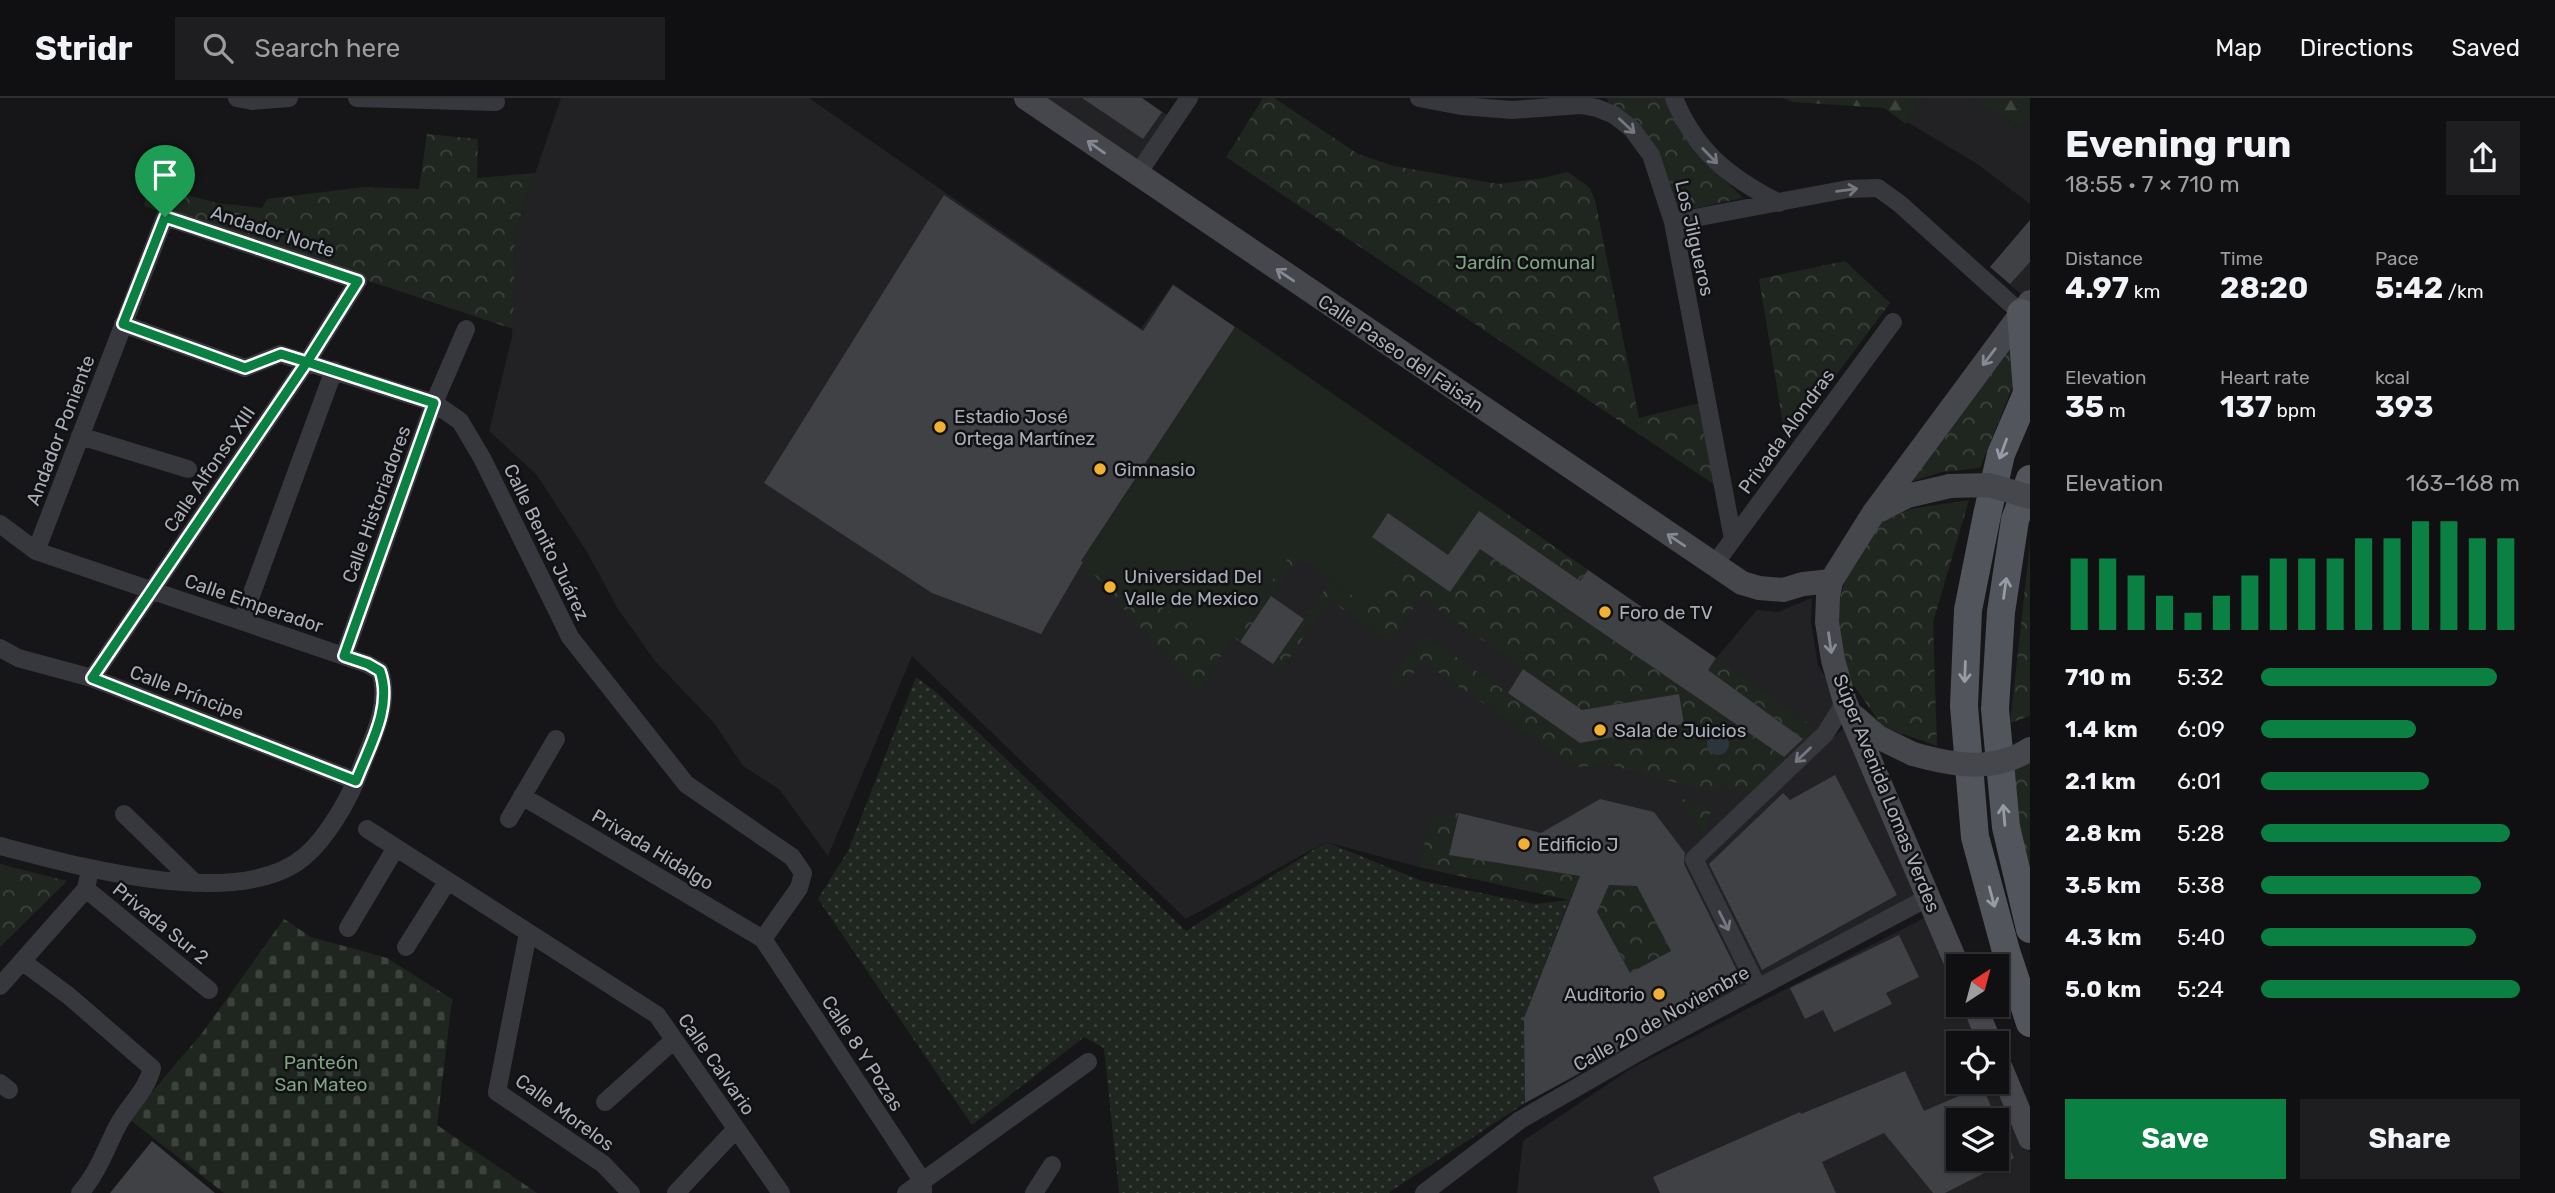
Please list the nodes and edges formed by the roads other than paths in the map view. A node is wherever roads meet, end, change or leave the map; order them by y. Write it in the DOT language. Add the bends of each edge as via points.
graph roads {
  1 [pos="237,98"];
  2 [pos="289,98"];
  3 [pos="357,98"];
  4 [pos="1026,98"];
  5 [pos="1189,98"];
  6 [pos="1419,98"];
  7 [pos="1674,98"];
  8 [pos="496,102"];
  9 [pos="1137,175"];
  10 [pos="1779,203"];
  11 [pos="1673,222"];
  12 [pos="358,281"];
  13 [pos="2026,308"];
  14 [pos="1893,322"];
  15 [pos="123,324"];
  16 [pos="466,329"];
  17 [pos="307,362"];
  18 [pos="334,370"];
  19 [pos="2029,389"];
  20 [pos="434,403"];
  21 [pos="80,436"];
  22 [pos="188,470"];
  23 [pos="2030,480"];
  24 [pos="2030,498"];
  25 [pos="1873,514"];
  26 [pos="0,524"];
  27 [pos="1733,539"];
  28 [pos="36,551"];
  29 [pos="1714,565"];
  30 [pos="154,589"];
  31 [pos="1830,589"];
  32 [pos="242,620"];
  33 [pos="0,648"];
  34 [pos="344,656"];
  35 [pos="92,678"];
  36 [pos="1847,707"];
  37 [pos="556,739"];
  38 [pos="2030,749"];
  39 [pos="356,781"];
  40 [pos="522,796"];
  41 [pos="124,814"];
  42 [pos="509,819"];
  43 [pos="367,829"];
  44 [pos="0,846"];
  45 [pos="395,849"];
  46 [pos="91,869"];
  47 [pos="447,882"];
  48 [pos="195,883"];
  49 [pos="86,889"];
  50 [pos="1929,897"];
  51 [pos="348,928"];
  52 [pos="2030,929"];
  53 [pos="528,933"];
  54 [pos="763,939"];
  55 [pos="406,947"];
  56 [pos="1953,954"];
  57 [pos="23,962"];
  58 [pos="0,986"];
  59 [pos="1758,988"];
  60 [pos="209,990"];
  61 [pos="2030,1023"];
  62 [pos="674,1040"];
  63 [pos="1088,1062"];
  64 [pos="2009,1088"];
  65 [pos="605,1102"];
  66 [pos="736,1129"];
  67 [pos="2030,1138"];
  68 [pos="1052,1165"];
  69 [pos="923,1188"];
  70 [pos="80,1193"];
  71 [pos="631,1193"];
  72 [pos="676,1193"];
  73 [pos="781,1193"];
  74 [pos="906,1193"];
  75 [pos="1034,1193"];
  76 [pos="1424,1193"];
  1 -- 2 [label="street"];
  3 -- 8 [label="street"];
  9 -- 4 [label="main road, Calle Paseo del Faisán, one-way"];
  5 -- 9 [label="street"];
  6 -- 11 [label="street, Los Jilgueros, one-way" via="1513,110 1580,105 1614,115 1632,129 1651,155"];
  7 -- 10 [label="street, one-way" via="1699,145 1721,168"];
  29 -- 9 [label="main road, Calle Paseo del Faisán, one-way"];
  10 -- 11 [label="street"];
  10 -- 13 [label="street, one-way" via="1848,189 1878,188"];
  11 -- 27 [label="street, Los Jilgueros"];
  12 -- 15 [label="street, Andador Norte" via="165,217"];
  12 -- 17 [label="street, Calle Alfonso XIII"];
  13 -- 19 [label="main road"];
  13 -- 25 [label="main road, one-way"];
  14 -- 27 [label="street, Privada Alondras"];
  15 -- 17 [label="street, Calle Benito Juárez" via="245,368 281,354"];
  15 -- 21 [label="street, Andador Poniente"];
  16 -- 20 [label="street, Calle Historiadores"];
  17 -- 18 [label="street, Calle Benito Juárez"];
  17 -- 30 [label="street, Calle Alfonso XIII"];
  18 -- 20 [label="street, Calle Benito Juárez"];
  18 -- 32 [label="street"];
  19 -- 61 [label="main road, one-way" via="2001,454 1970,597 1964,706 1975,837"];
  20 -- 34 [label="street, Calle Historiadores"];
  20 -- 54 [label="street, Calle Benito Juárez" via="460,421 482,458 570,637 686,784 792,857 803,873 799,888"];
  21 -- 22 [label="street"];
  21 -- 28 [label="street, Andador Poniente"];
  52 -- 23 [label="main road, one-way" via="2006,827 1995,709 2001,612 2015,520"];
  24 -- 25 [label="main road, bridge" via="1989,485 1950,486 1907,496"];
  25 -- 31 [label="main road"];
  26 -- 28 [label="street, Calle Emperador"];
  27 -- 29 [label="street, Privada Alondras"];
  28 -- 30 [label="street, Calle Emperador"];
  29 -- 31 [label="main road, Calle Paseo del Faisán" via="1759,588 1783,590 1803,584"];
  30 -- 32 [label="street, Calle Emperador"];
  30 -- 35 [label="street, Calle Alfonso XIII"];
  31 -- 36 [label="main road, Súper Avenida Lomas Verdes, one-way" via="1827,622"];
  32 -- 34 [label="street, Calle Emperador"];
  33 -- 35 [label="street, Calle Príncipe" via="18,658"];
  34 -- 39 [label="street, Calle Emperador" via="380,671 385,685 383,709"];
  35 -- 39 [label="street, Calle Príncipe"];
  36 -- 38 [label="main road, bridge" via="1878,737 1947,764 1984,766"];
  36 -- 50 [label="main road, Súper Avenida Lomas Verdes"];
  36 -- 59 [label="street, one-way" via="1825,734 1694,859"];
  37 -- 40 [label="street"];
  39 -- 48 [label="street" via="324,835 303,858 264,878"];
  40 -- 42 [label="street"];
  40 -- 54 [label="street, Privada Hidalgo"];
  41 -- 48 [label="street"];
  43 -- 45 [label="street, Calle Calvario"];
  44 -- 46 [label="street"];
  45 -- 47 [label="street, Calle Calvario"];
  45 -- 51 [label="street"];
  46 -- 48 [label="street"];
  46 -- 49 [label="street"];
  47 -- 53 [label="street, Calle Calvario"];
  47 -- 55 [label="street"];
  49 -- 57 [label="street"];
  49 -- 60 [label="street, Privada Sur 2"];
  50 -- 56 [label="main road, Súper Avenida Lomas Verdes"];
  50 -- 59 [label="street, Calle 20 de Noviembre"];
  53 -- 62 [label="street, Calle Calvario" via="657,1014"];
  53 -- 71 [label="street, Calle Morelos" via="497,1092 603,1164"];
  54 -- 69 [label="street, Calle 8 Y Pozas"];
  57 -- 58 [label="street"];
  57 -- 70 [label="street" via="152,1068 149,1081 119,1122 91,1181"];
  59 -- 76 [label="street, Calle 20 de Noviembre" via="1520,1120"];
  62 -- 65 [label="street"];
  62 -- 66 [label="street, Calle Calvario"];
  63 -- 69 [label="street"];
  64 -- 67 [label="main road"];
  66 -- 72 [label="street"];
  66 -- 73 [label="street, Calle Calvario"];
  68 -- 75 [label="street"];
  69 -- 74 [label="street"];
}
